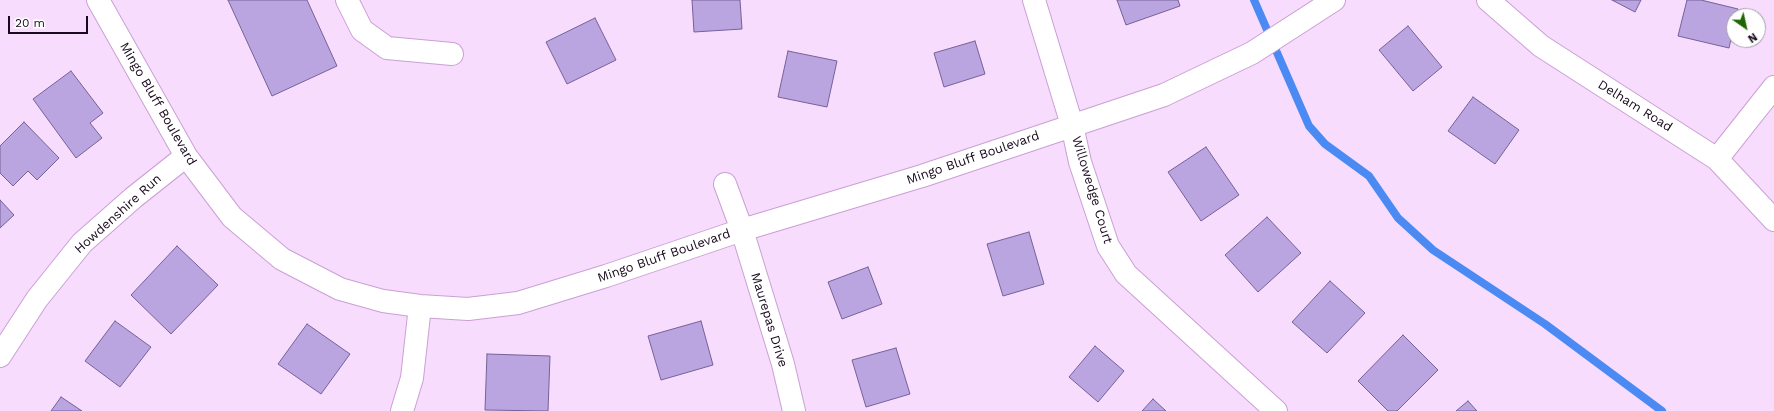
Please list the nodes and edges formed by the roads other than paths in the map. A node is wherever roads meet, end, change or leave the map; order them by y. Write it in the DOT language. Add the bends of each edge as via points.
graph roads {
  1 [pos="98,0"];
  2 [pos="347,0"];
  3 [pos="1034,0"];
  4 [pos="1334,0"];
  5 [pos="1488,0"];
  6 [pos="452,54"];
  7 [pos="1774,87"];
  8 [pos="1072,125"];
  9 [pos="186,156"];
  10 [pos="1717,158"];
  11 [pos="725,184"];
  12 [pos="1774,220"];
  13 [pos="742,230"];
  14 [pos="420,306"];
  15 [pos="0,356"];
  16 [pos="402,411"];
  17 [pos="794,411"];
  18 [pos="1276,411"];
  1 -- 9 [label="street, Mingo Bluff Boulevard"];
  2 -- 6 [label="street" via="362,30 387,48"];
  3 -- 8 [label="street, Willowedge Court"];
  4 -- 8 [label="street, Mingo Bluff Boulevard" via="1252,53 1164,95"];
  5 -- 10 [label="street, Delham Road" via="1541,46"];
  7 -- 10 [label="street"];
  8 -- 13 [label="street, Mingo Bluff Boulevard" via="922,176"];
  8 -- 18 [label="street, Willowedge Court" via="1080,162 1108,246 1126,274"];
  9 -- 14 [label="street, Mingo Bluff Boulevard" via="232,217 282,259 340,289 382,301"];
  9 -- 15 [label="street, Howdenshire Run" via="82,243 37,299"];
  10 -- 12 [label="street, Delham Road"];
  11 -- 13 [label="street, Maurepas Drive"];
  13 -- 14 [label="street, Mingo Bluff Boulevard" via="518,303 468,309"];
  13 -- 17 [label="street, Maurepas Drive" via="783,364"];
  14 -- 16 [label="street" via="412,378"];
}
